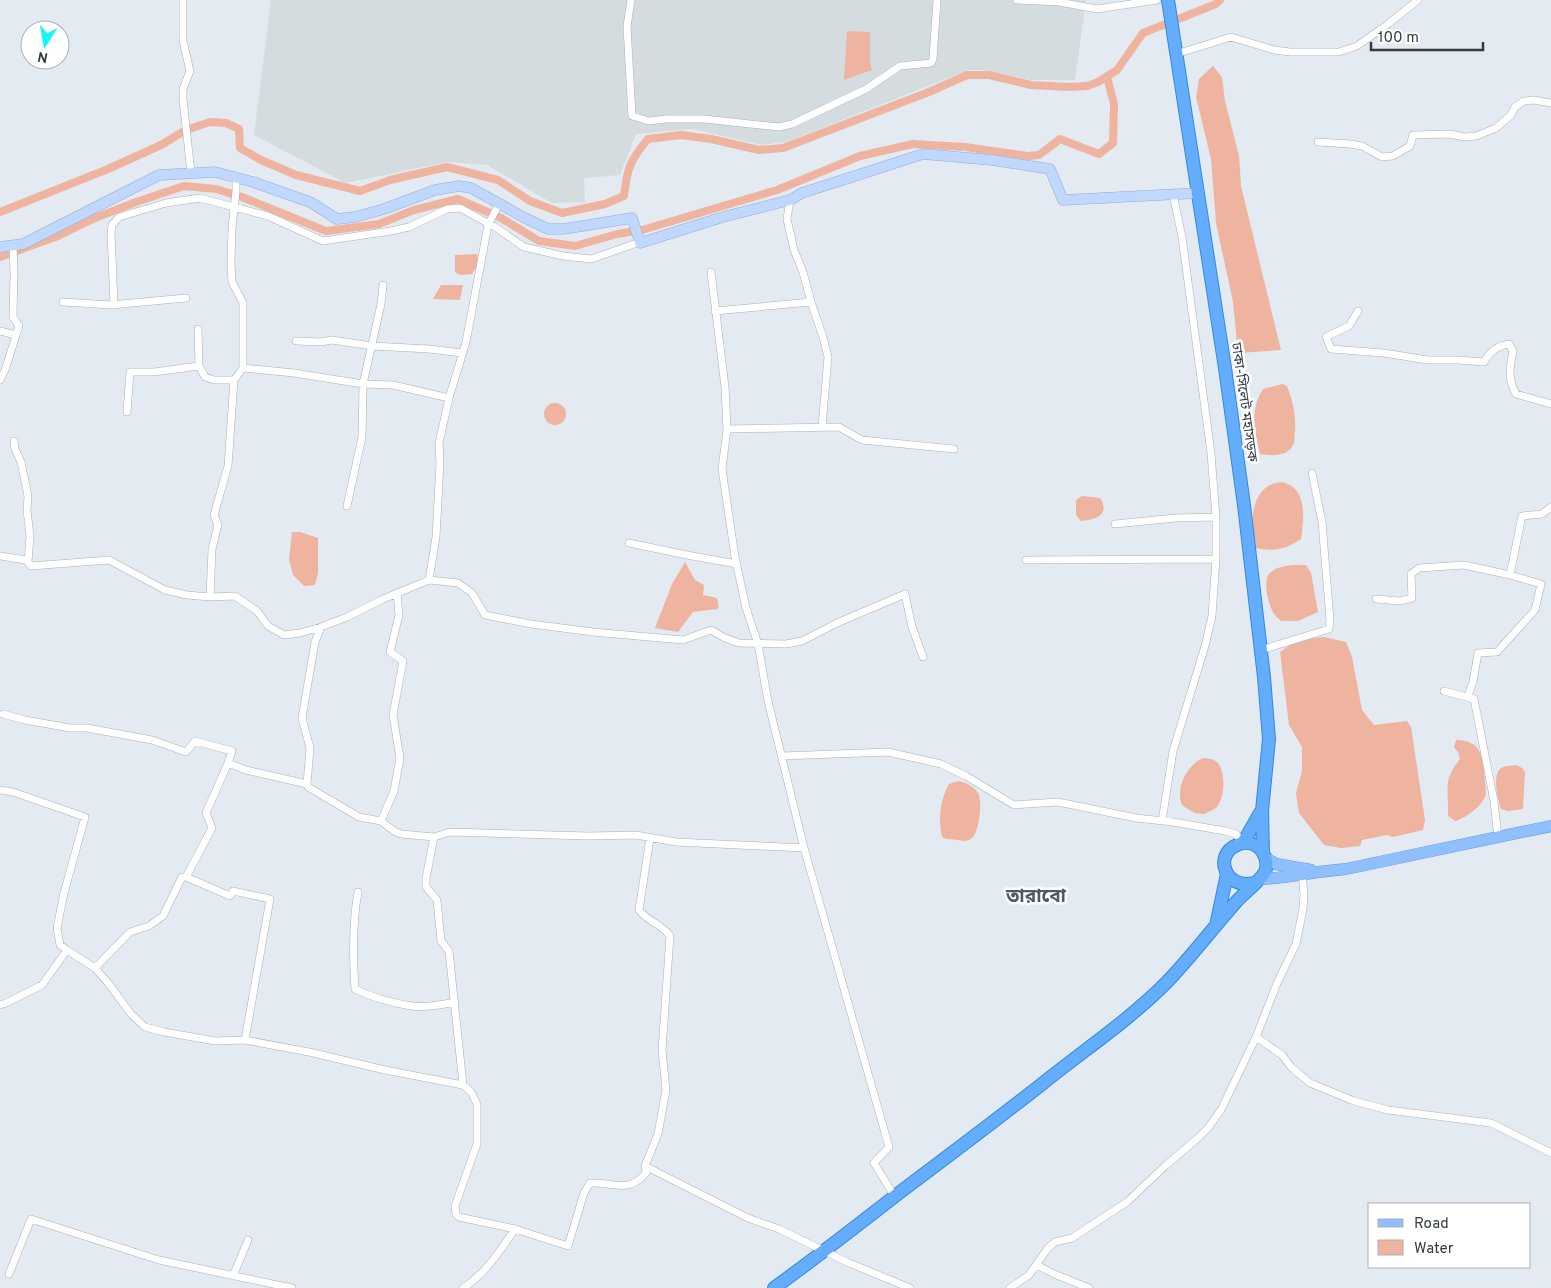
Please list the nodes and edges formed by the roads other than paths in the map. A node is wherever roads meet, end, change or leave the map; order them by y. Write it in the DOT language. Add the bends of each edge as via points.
graph roads {
  1 [pos="183,0"];
  2 [pos="631,0"];
  3 [pos="936,0"];
  4 [pos="1017,0"];
  5 [pos="1418,0"];
  6 [pos="1165,2"];
  7 [pos="1176,54"];
  8 [pos="1551,103"];
  9 [pos="1318,142"];
  10 [pos="191,174"];
  11 [pos="236,178"];
  12 [pos="1198,193"];
  13 [pos="1173,194"];
  14 [pos="790,200"];
  15 [pos="499,204"];
  16 [pos="234,206"];
  17 [pos="489,223"];
  18 [pos="640,242"];
  19 [pos="13,245"];
  20 [pos="0,247"];
  21 [pos="711,272"];
  22 [pos="382,284"];
  23 [pos="186,298"];
  24 [pos="63,302"];
  25 [pos="811,302"];
  26 [pos="114,305"];
  27 [pos="715,311"];
  28 [pos="1358,311"];
  29 [pos="198,329"];
  30 [pos="0,331"];
  31 [pos="16,334"];
  32 [pos="296,341"];
  33 [pos="372,346"];
  34 [pos="462,353"];
  35 [pos="199,366"];
  36 [pos="243,368"];
  37 [pos="0,380"];
  38 [pos="234,380"];
  39 [pos="363,384"];
  40 [pos="449,398"];
  41 [pos="1551,404"];
  42 [pos="127,412"];
  43 [pos="822,427"];
  44 [pos="727,429"];
  45 [pos="14,441"];
  46 [pos="954,449"];
  47 [pos="1312,473"];
  48 [pos="347,506"];
  49 [pos="1551,507"];
  50 [pos="1216,517"];
  51 [pos="1115,524"];
  52 [pos="629,543"];
  53 [pos="0,556"];
  54 [pos="1216,559"];
  55 [pos="1026,560"];
  56 [pos="28,562"];
  57 [pos="737,564"];
  58 [pos="1510,574"];
  59 [pos="429,580"];
  60 [pos="397,593"];
  61 [pos="210,597"];
  62 [pos="1376,599"];
  63 [pos="321,627"];
  64 [pos="758,644"];
  65 [pos="1261,650"];
  66 [pos="924,657"];
  67 [pos="1444,691"];
  68 [pos="1468,696"];
  69 [pos="3,714"];
  70 [pos="782,756"];
  71 [pos="228,763"];
  72 [pos="307,784"];
  73 [pos="0,790"];
  74 [pos="1262,811"];
  75 [pos="381,821"];
  76 [pos="1162,821"];
  77 [pos="1551,826"];
  78 [pos="434,837"];
  79 [pos="650,838"];
  80 [pos="1498,838"];
  81 [pos="1243,843"];
  82 [pos="804,848"];
  83 [pos="1264,855"];
  84 [pos="1302,872"];
  85 [pos="1227,874"];
  86 [pos="186,877"];
  87 [pos="1257,881"];
  88 [pos="358,892"];
  89 [pos="1216,926"];
  90 [pos="67,950"];
  91 [pos="96,968"];
  92 [pos="455,1002"];
  93 [pos="0,1004"];
  94 [pos="1256,1037"];
  95 [pos="245,1040"];
  96 [pos="463,1085"];
  97 [pos="1551,1153"];
  98 [pos="646,1166"];
  99 [pos="895,1197"];
  100 [pos="515,1229"];
  101 [pos="248,1240"];
  102 [pos="826,1251"];
  103 [pos="1037,1265"];
  104 [pos="9,1274"];
  105 [pos="233,1276"];
  106 [pos="292,1288"];
  107 [pos="463,1288"];
  108 [pos="774,1288"];
  109 [pos="910,1288"];
  110 [pos="1010,1288"];
  111 [pos="1089,1288"];
  1 -- 10 [label="street" via="183,41 190,71 183,89"];
  2 -- 3 [label="street" via="627,26 632,116 648,121 704,119 779,127 866,89 900,66 931,63"];
  4 -- 6 [label="street" via="1059,2 1097,9"];
  5 -- 7 [label="street" via="1357,46 1339,52 1274,50 1232,36"];
  6 -- 7 [label="highway, ঢাকা-সিলেট মহাসড়ক"];
  7 -- 12 [label="highway, ঢাকা-সিলেট মহাসড়ক"];
  8 -- 9 [label="street" via="1524,101 1496,128 1476,136 1413,135 1410,146 1393,156 1382,157 1362,146"];
  10 -- 11 [label="street" via="215,172"];
  10 -- 19 [label="street" via="159,175 23,244"];
  11 -- 15 [label="street" via="310,202 337,219 355,217 435,190 459,186 471,188"];
  11 -- 16 [label="street"];
  12 -- 13 [label="street"];
  12 -- 65 [label="highway, ঢাকা-সিলেট মহাসড়ক" via="1244,505"];
  13 -- 14 [label="street" via="1063,200 1050,169 923,154 802,193"];
  13 -- 50 [label="street" via="1182,237 1211,453"];
  14 -- 18 [label="street"];
  14 -- 25 [label="street" via="787,219"];
  15 -- 17 [label="street"];
  15 -- 18 [label="street" via="548,229 632,218"];
  16 -- 17 [label="street" via="268,216 323,240 391,231 446,209 460,208"];
  16 -- 26 [label="street" via="200,198 118,216 111,233"];
  16 -- 36 [label="street" via="230,264 232,282 243,303"];
  17 -- 18 [label="street" via="524,247 563,256 591,259"];
  17 -- 34 [label="street"];
  19 -- 20 [label="street"];
  19 -- 31 [label="street" via="13,317 19,326"];
  21 -- 27 [label="street"];
  22 -- 33 [label="street"];
  23 -- 26 [label="street"];
  24 -- 26 [label="street"];
  25 -- 27 [label="street"];
  25 -- 43 [label="street" via="828,357"];
  27 -- 44 [label="street"];
  28 -- 41 [label="street" via="1349,326 1326,337 1331,349 1427,360 1484,362 1498,346 1509,344 1513,351 1510,382 1516,394"];
  29 -- 35 [label="street"];
  30 -- 31 [label="street"];
  31 -- 37 [label="street"];
  32 -- 33 [label="street" via="332,340"];
  33 -- 34 [label="street"];
  33 -- 39 [label="street"];
  34 -- 40 [label="street"];
  35 -- 38 [label="street" via="205,377"];
  35 -- 42 [label="street" via="130,372"];
  36 -- 38 [label="street"];
  36 -- 39 [label="street"];
  38 -- 61 [label="street" via="228,466 214,515 218,525 212,550"];
  39 -- 40 [label="street" via="393,385"];
  39 -- 48 [label="street" via="362,437"];
  40 -- 59 [label="street" via="439,444 436,537"];
  43 -- 44 [label="street"];
  43 -- 46 [label="street" via="839,426 862,440"];
  44 -- 57 [label="street" via="722,469"];
  45 -- 56 [label="street" via="28,496"];
  47 -- 65 [label="street" via="1322,522 1329,629"];
  49 -- 58 [label="street" via="1542,514 1522,516"];
  50 -- 51 [label="street"];
  50 -- 54 [label="street"];
  52 -- 57 [label="street"];
  53 -- 56 [label="street"];
  54 -- 55 [label="street"];
  54 -- 76 [label="street" via="1212,616 1173,751"];
  56 -- 61 [label="street" via="31,566 109,560 165,590"];
  57 -- 64 [label="street"];
  58 -- 62 [label="street" via="1464,565 1418,568 1411,574 1412,598 1400,601"];
  58 -- 68 [label="street" via="1541,584 1535,610 1497,652 1478,653"];
  59 -- 60 [label="street"];
  59 -- 64 [label="street" via="458,584 472,593 485,615 531,624 683,640 710,630 739,643"];
  60 -- 63 [label="street"];
  60 -- 75 [label="street" via="399,615 390,652 403,661 393,716 400,758 394,791"];
  61 -- 63 [label="street" via="235,596 257,610 268,626 284,635"];
  63 -- 72 [label="street" via="315,642 302,718 310,748"];
  64 -- 66 [label="street" via="802,641 905,594 912,627"];
  64 -- 70 [label="street"];
  65 -- 74 [label="highway, ঢাকা-সিলেট মহাসড়ক" via="1269,739"];
  67 -- 68 [label="street"];
  68 -- 80 [label="street" via="1474,699"];
  69 -- 71 [label="street" via="152,740 186,752 195,741 232,751"];
  70 -- 76 [label="street" via="888,752 941,764 1014,805 1058,802"];
  70 -- 82 [label="street"];
  71 -- 72 [label="street"];
  71 -- 86 [label="street" via="206,813 212,828"];
  72 -- 75 [label="street" via="359,817"];
  73 -- 90 [label="street" via="85,817 57,928 60,945"];
  74 -- 81 [label="highway, ঢাকা-সিলেট মহাসড়ক"];
  74 -- 83 [label="highway, ঢাকা-সিলেট মহাসড়ক"];
  75 -- 78 [label="street" via="401,834"];
  76 -- 81 [label="street" via="1236,834"];
  77 -- 80 [label="main road"];
  78 -- 79 [label="street" via="450,832 636,835"];
  78 -- 92 [label="street" via="426,887 438,900 441,941 449,951"];
  79 -- 82 [label="street"];
  79 -- 98 [label="street" via="639,910 665,928 670,936 662,1050 666,1090 658,1134"];
  80 -- 84 [label="main road" via="1346,869"];
  81 -- 83 [label="highway" via="1254,845"];
  81 -- 85 [label="highway" via="1230,849 1226,855"];
  82 -- 99 [label="street" via="888,1147 874,1163"];
  83 -- 84 [label="main road" via="1276,864"];
  83 -- 87 [label="highway" via="1266,866"];
  84 -- 87 [label="main road"];
  84 -- 94 [label="street" via="1303,909 1296,944"];
  85 -- 87 [label="highway" via="1240,884"];
  85 -- 89 [label="highway"];
  86 -- 91 [label="street" via="182,877 163,916 149,926 130,932"];
  86 -- 95 [label="street" via="230,896 233,892 270,899"];
  87 -- 89 [label="highway"];
  88 -- 92 [label="street" via="355,989 363,994 412,1006"];
  89 -- 99 [label="highway" via="1140,1008"];
  90 -- 91 [label="street"];
  90 -- 93 [label="street" via="42,985"];
  91 -- 95 [label="street" via="145,1027 215,1041"];
  92 -- 96 [label="street"];
  94 -- 97 [label="street" via="1282,1054 1291,1067 1310,1083 1354,1101 1388,1110 1492,1123"];
  94 -- 103 [label="street" via="1221,1110 1208,1128 1127,1202 1072,1238 1055,1242"];
  95 -- 96 [label="street"];
  96 -- 100 [label="street" via="477,1104 477,1144 455,1206 456,1214"];
  98 -- 100 [label="street" via="646,1173 638,1182 626,1186 590,1183 568,1246"];
  98 -- 102 [label="street" via="748,1218"];
  99 -- 102 [label="highway"];
  100 -- 107 [label="street" via="496,1257"];
  101 -- 105 [label="street"];
  102 -- 108 [label="highway"];
  102 -- 109 [label="street"];
  103 -- 110 [label="street"];
  103 -- 111 [label="street"];
  104 -- 105 [label="street" via="31,1220 159,1260"];
  105 -- 106 [label="street"];
}
